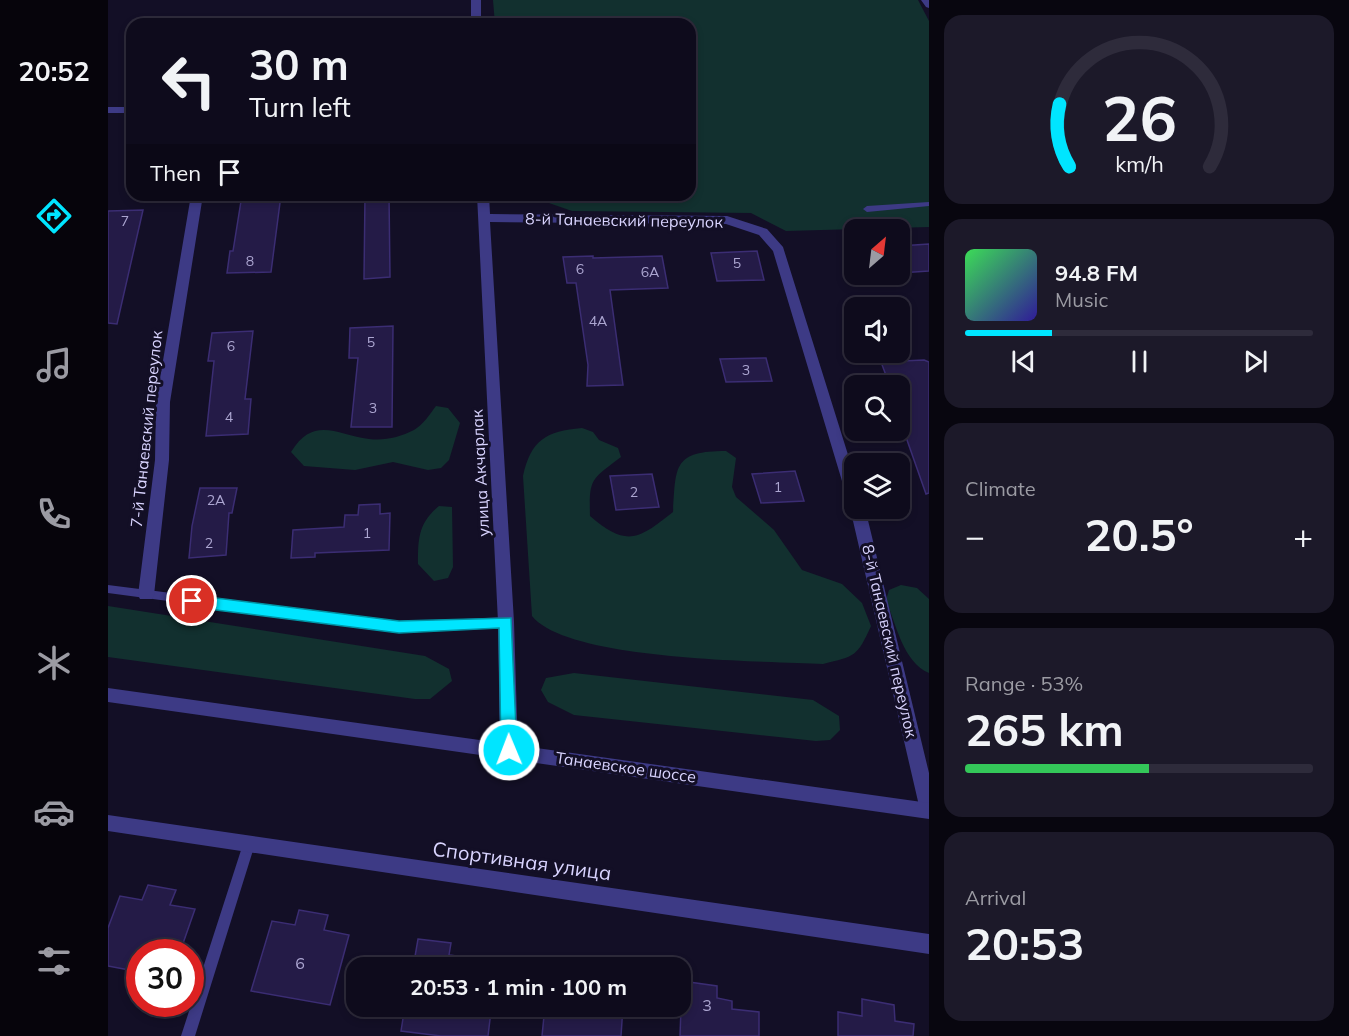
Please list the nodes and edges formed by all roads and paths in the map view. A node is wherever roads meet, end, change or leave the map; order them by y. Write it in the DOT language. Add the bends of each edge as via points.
graph roads {
  1 [pos="476,0"];
  2 [pos="927,0"];
  3 [pos="929,5"];
  4 [pos="476,18"];
  5 [pos="108,110"];
  6 [pos="126,110"];
  7 [pos="196,201"];
  8 [pos="484,201"];
  9 [pos="929,204"];
  10 [pos="867,209"];
  11 [pos="485,218"];
  12 [pos="844,465"];
  13 [pos="860,519"];
  14 [pos="108,589"];
  15 [pos="146,595"];
  16 [pos="506,622"];
  17 [pos="108,695"];
  18 [pos="509,750"];
  19 [pos="929,811"];
  20 [pos="108,823"];
  21 [pos="249,844"];
  22 [pos="929,944"];
  23 [pos="188,1036"];
  1 -- 4 [label="street"];
  2 -- 3 [label="street"];
  5 -- 6 [label="street"];
  7 -- 15 [label="street, 7-й Танаевский переулок" via="164,402 162,460"];
  8 -- 11 [label="street, улица Акчарлак"];
  9 -- 10 [label="lane"];
  11 -- 12 [label="street, 8-й Танаевский переулок" via="727,220 763,232 779,250"];
  11 -- 16 [label="street, улица Акчарлак"];
  13 -- 19 [label="street, 8-й Танаевский переулок"];
  14 -- 15 [label="lane"];
  15 -- 16 [label="lane" via="399,627"];
  16 -- 18 [label="street, улица Акчарлак"];
  17 -- 18 [label="street, Танаевское шоссе"];
  18 -- 19 [label="street, Танаевское шоссе"];
  20 -- 21 [label="street, Спортивная улица"];
  21 -- 22 [label="street, Спортивная улица"];
  21 -- 23 [label="lane"];
}
